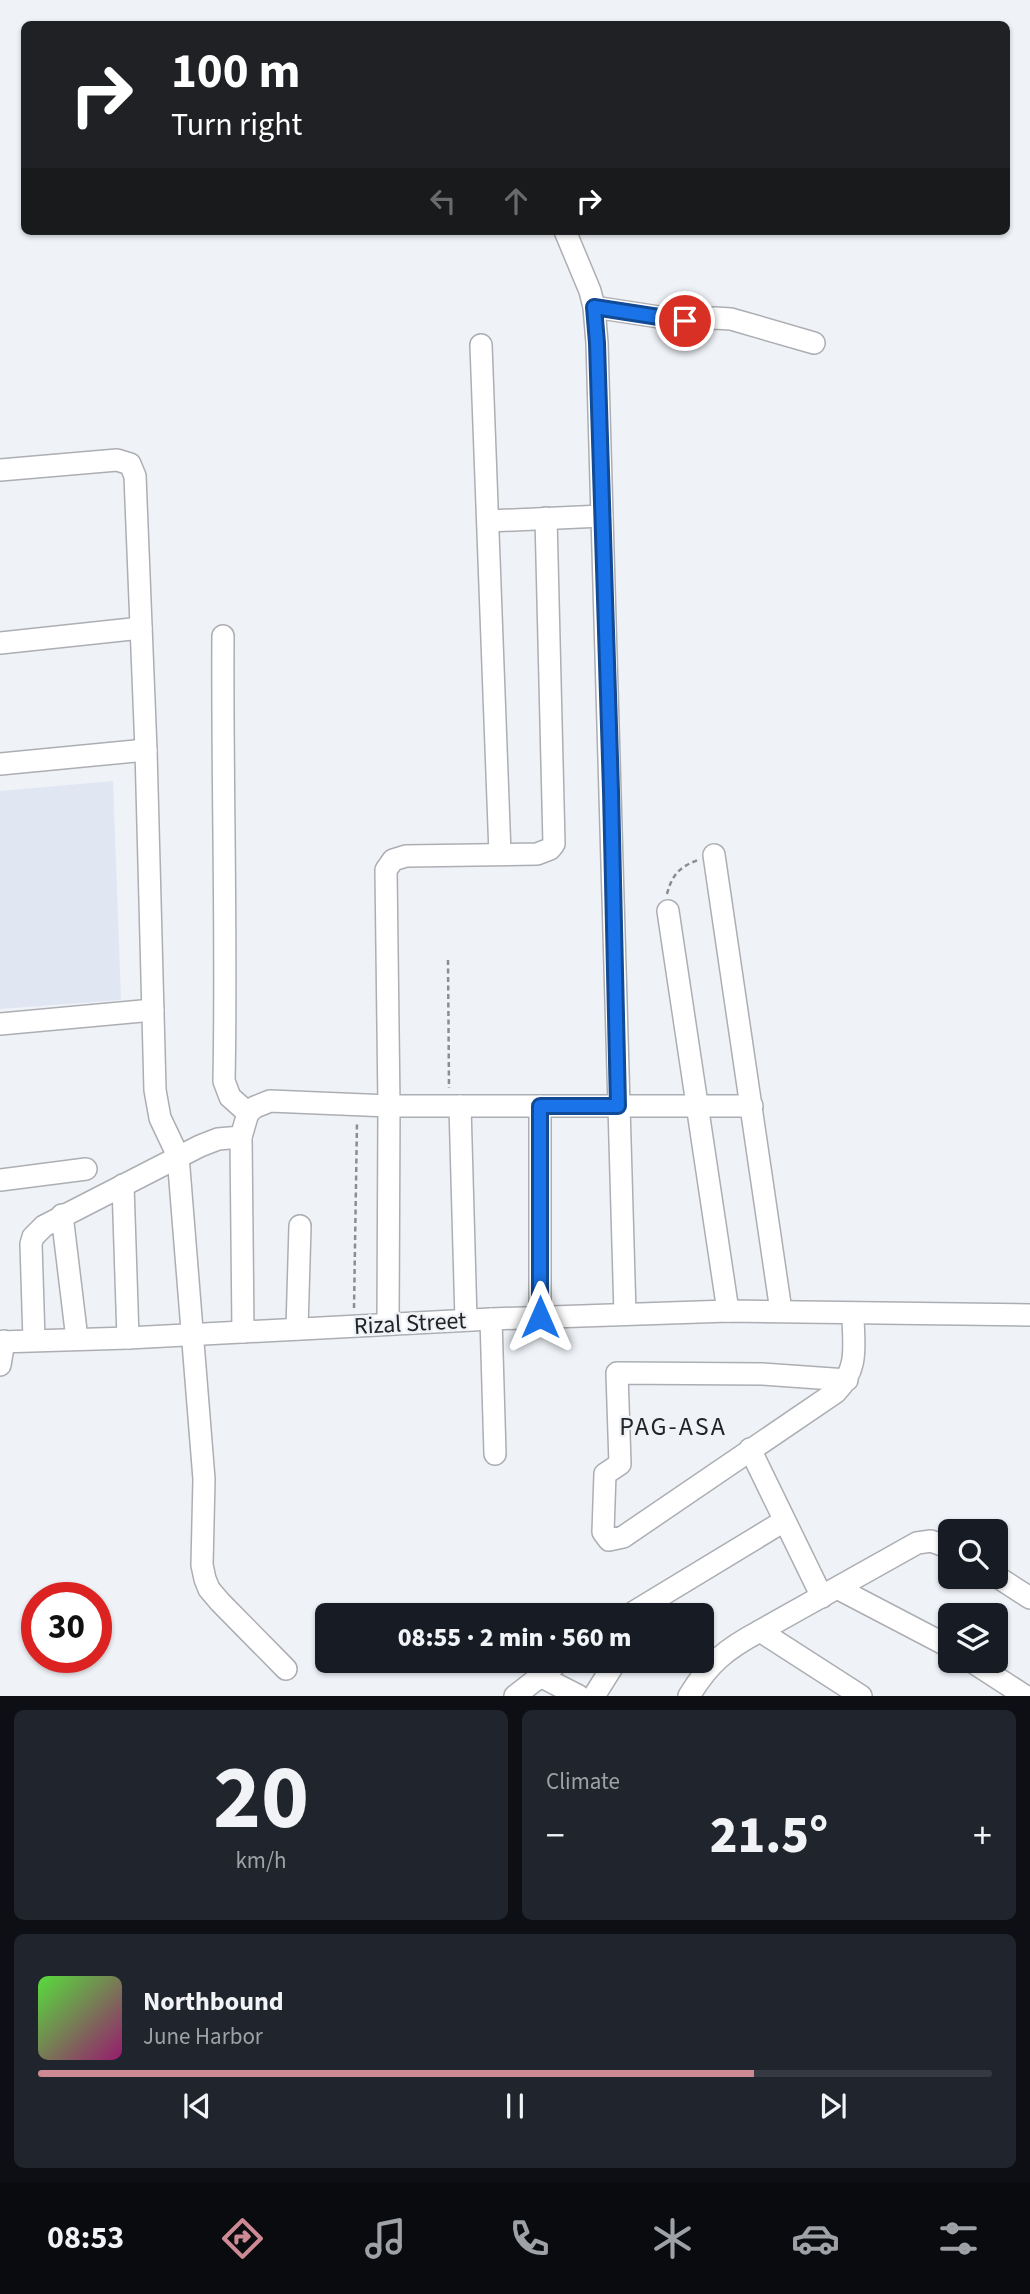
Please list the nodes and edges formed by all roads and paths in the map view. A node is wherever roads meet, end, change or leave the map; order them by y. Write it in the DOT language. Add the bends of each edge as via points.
graph roads {
  1 [pos="567,235"];
  2 [pos="594,307"];
  3 [pos="814,343"];
  4 [pos="481,345"];
  5 [pos="0,470"];
  6 [pos="602,516"];
  7 [pos="546,518"];
  8 [pos="489,521"];
  9 [pos="141,628"];
  10 [pos="223,636"];
  11 [pos="0,643"];
  12 [pos="146,750"];
  13 [pos="0,764"];
  14 [pos="500,854"];
  15 [pos="715,855"];
  16 [pos="668,911"];
  17 [pos="448,960"];
  18 [pos="153,1010"];
  19 [pos="0,1024"];
  20 [pos="357,1105"];
  21 [pos="389,1106"];
  22 [pos="454,1106"];
  23 [pos="540,1106"];
  24 [pos="618,1106"];
  25 [pos="697,1106"];
  26 [pos="752,1106"];
  27 [pos="248,1113"];
  28 [pos="241,1137"];
  29 [pos="178,1156"];
  30 [pos="86,1169"];
  31 [pos="0,1180"];
  32 [pos="123,1185"];
  33 [pos="62,1215"];
  34 [pos="300,1226"];
  35 [pos="728,1311"];
  36 [pos="781,1311"];
  37 [pos="852,1313"];
  38 [pos="625,1314"];
  39 [pos="1030,1315"];
  40 [pos="540,1317"];
  41 [pos="491,1319"];
  42 [pos="466,1320"];
  43 [pos="388,1324"];
  44 [pos="354,1326"];
  45 [pos="298,1329"];
  46 [pos="243,1332"];
  47 [pos="191,1335"];
  48 [pos="128,1338"];
  49 [pos="77,1339"];
  50 [pos="34,1340"];
  51 [pos="2,1341"];
  52 [pos="0,1365"];
  53 [pos="847,1380"];
  54 [pos="750,1449"];
  55 [pos="495,1454"];
  56 [pos="784,1521"];
  57 [pos="938,1544"];
  58 [pos="1008,1584"];
  59 [pos="830,1593"];
  60 [pos="1030,1598"];
  61 [pos="652,1603"];
  62 [pos="760,1631"];
  63 [pos="938,1642"];
  64 [pos="286,1669"];
  65 [pos="541,1673"];
  66 [pos="608,1673"];
  67 [pos="989,1673"];
  68 [pos="538,1675"];
  69 [pos="699,1692"];
  70 [pos="514,1696"];
  71 [pos="579,1696"];
  72 [pos="594,1696"];
  73 [pos="862,1696"];
  74 [pos="1024,1696"];
  1 -- 2 [label="street"];
  2 -- 3 [label="street" via="685,321 731,319"];
  2 -- 6 [label="street"];
  4 -- 8 [label="street"];
  5 -- 9 [label="street" via="117,460 130,464 135,476"];
  6 -- 7 [label="street"];
  6 -- 24 [label="street"];
  7 -- 8 [label="street"];
  7 -- 14 [label="street" via="554,844 544,853"];
  8 -- 14 [label="street"];
  9 -- 11 [label="street"];
  9 -- 12 [label="street"];
  10 -- 27 [label="street" via="224,1081 230,1097"];
  12 -- 13 [label="street"];
  12 -- 18 [label="street"];
  14 -- 21 [label="street" via="406,856 389,864 385,880"];
  15 -- 16 [label="path" via="676,872 670,880"];
  15 -- 26 [label="street"];
  16 -- 25 [label="street"];
  17 -- 22 [label="path"];
  18 -- 19 [label="street"];
  18 -- 29 [label="street" via="155,1090 160,1118"];
  20 -- 21 [label="street"];
  20 -- 27 [label="street" via="270,1101"];
  20 -- 44 [label="path"];
  21 -- 22 [label="street"];
  21 -- 43 [label="street"];
  22 -- 23 [label="street"];
  22 -- 42 [label="street"];
  23 -- 24 [label="street"];
  23 -- 40 [label="street"];
  24 -- 25 [label="street"];
  24 -- 38 [label="street"];
  25 -- 26 [label="street"];
  25 -- 35 [label="street"];
  26 -- 36 [label="street"];
  27 -- 28 [label="street"];
  28 -- 29 [label="street" via="218,1139"];
  28 -- 46 [label="street"];
  29 -- 32 [label="street"];
  29 -- 47 [label="street"];
  30 -- 31 [label="street"];
  32 -- 33 [label="street"];
  32 -- 48 [label="street"];
  33 -- 49 [label="street"];
  33 -- 50 [label="street" via="37,1231 31,1244"];
  34 -- 45 [label="street"];
  35 -- 36 [label="street, Rizal Street"];
  35 -- 38 [label="street, Rizal Street"];
  36 -- 37 [label="street, Rizal Street"];
  37 -- 39 [label="street, Rizal Street"];
  37 -- 53 [label="street" via="853,1354"];
  38 -- 40 [label="street, Rizal Street"];
  40 -- 41 [label="street, Rizal Street"];
  41 -- 42 [label="street, Rizal Street"];
  41 -- 55 [label="street"];
  42 -- 43 [label="street, Rizal Street"];
  43 -- 44 [label="street, Rizal Street"];
  44 -- 45 [label="street, Rizal Street"];
  45 -- 46 [label="street, Rizal Street"];
  46 -- 47 [label="street, Rizal Street"];
  47 -- 48 [label="street, Rizal Street"];
  47 -- 64 [label="street" via="204,1479 205,1579 220,1602"];
  48 -- 49 [label="street, Rizal Street"];
  49 -- 50 [label="street, Rizal Street"];
  50 -- 51 [label="street, Rizal Street"];
  51 -- 52 [label="street"];
  53 -- 54 [label="street" via="818,1405"];
  53 -- 54 [label="street" via="617,1373 620,1464 605,1474 603,1532 609,1540 623,1537"];
  54 -- 56 [label="street"];
  56 -- 59 [label="street"];
  56 -- 61 [label="street"];
  57 -- 59 [label="street" via="918,1543"];
  58 -- 60 [label="street"];
  59 -- 62 [label="street"];
  59 -- 63 [label="street"];
  62 -- 69 [label="street" via="710,1664"];
  62 -- 73 [label="street"];
  65 -- 68 [label="street"];
  66 -- 72 [label="street"];
  67 -- 74 [label="street"];
  68 -- 70 [label="street"];
  68 -- 71 [label="street"];
}
